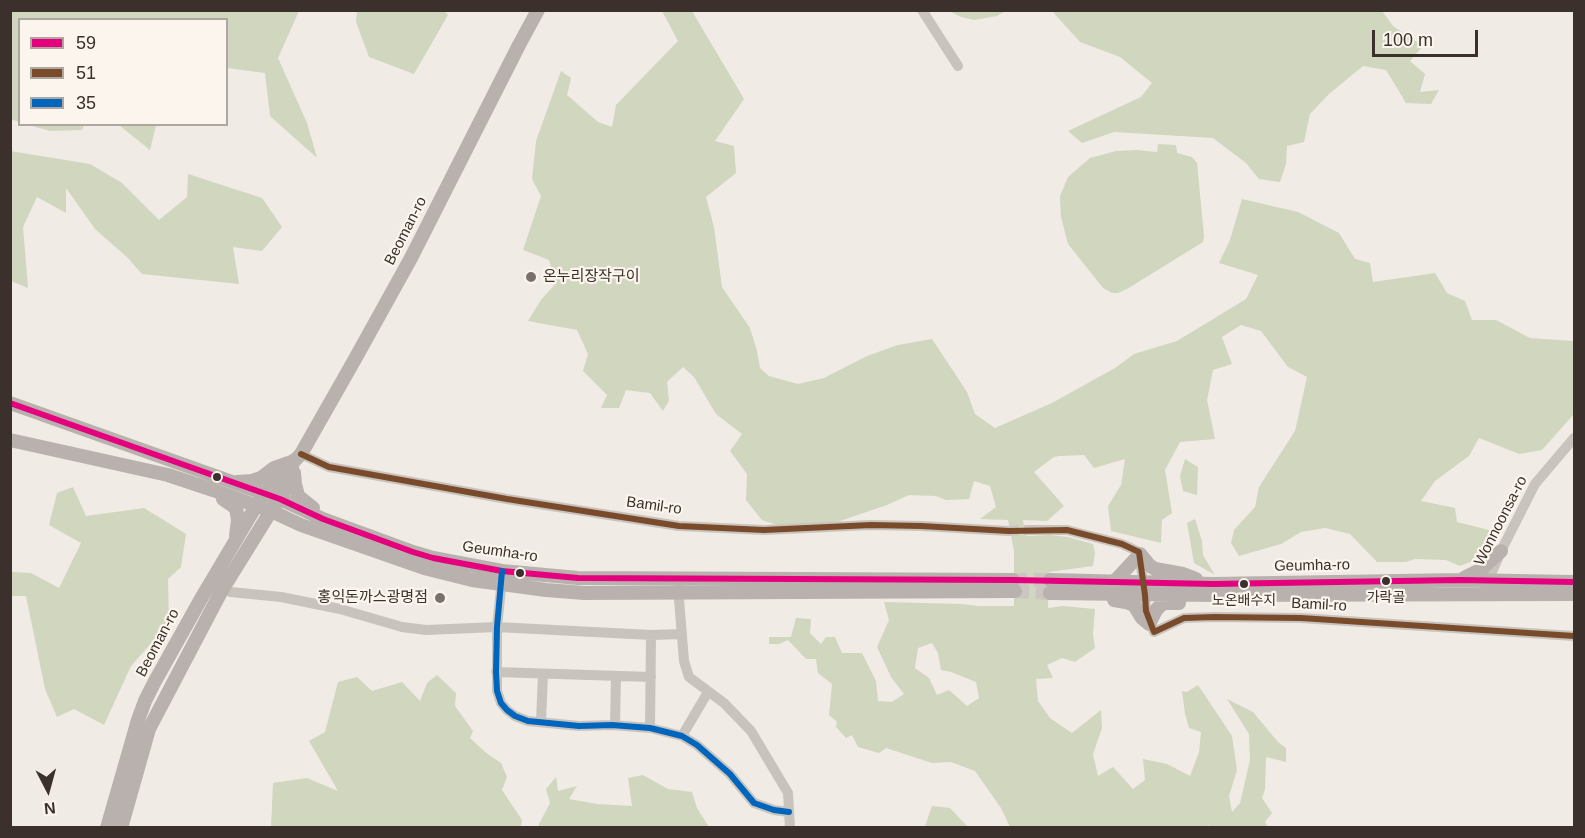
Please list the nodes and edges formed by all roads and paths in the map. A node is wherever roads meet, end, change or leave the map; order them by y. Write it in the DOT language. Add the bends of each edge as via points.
graph roads {
  1 [pos="538,10"];
  2 [pos="922,10"];
  3 [pos="958,66"];
  4 [pos="10,403"];
  5 [pos="1575,438"];
  6 [pos="10,440"];
  7 [pos="297,458"];
  8 [pos="231,483"];
  9 [pos="213,490"];
  10 [pos="266,494"];
  11 [pos="280,499"];
  12 [pos="256,506"];
  13 [pos="271,511"];
  14 [pos="323,519"];
  15 [pos="301,525"];
  16 [pos="1028,530"];
  17 [pos="1009,531"];
  18 [pos="234,542"];
  19 [pos="1501,551"];
  20 [pos="1140,554"];
  21 [pos="245,556"];
  22 [pos="502,578"];
  23 [pos="1460,580"];
  24 [pos="1115,581"];
  25 [pos="1509,581"];
  26 [pos="1575,582"];
  27 [pos="678,585"];
  28 [pos="1014,586"];
  29 [pos="216,587"];
  30 [pos="1486,587"];
  31 [pos="1145,589"];
  32 [pos="1214,589"];
  33 [pos="1083,593"];
  34 [pos="1575,594"];
  35 [pos="1149,624"];
  36 [pos="497,627"];
  37 [pos="682,634"];
  38 [pos="651,635"];
  39 [pos="1575,636"];
  40 [pos="496,672"];
  41 [pos="543,674"];
  42 [pos="616,676"];
  43 [pos="651,677"];
  44 [pos="708,692"];
  45 [pos="541,722"];
  46 [pos="615,725"];
  47 [pos="650,728"];
  48 [pos="682,736"];
  49 [pos="789,812"];
  50 [pos="107,828"];
  51 [pos="121,828"];
  52 [pos="790,828"];
  1 -- 7 [label="main road, Beoman-ro" via="411,258"];
  2 -- 3 [label="street"];
  4 -- 8 [label="main road, Geumha-ro"];
  5 -- 19 [label="street, Wonnoonsa-ro" via="1535,484"];
  6 -- 9 [label="main road, Geumha-ro" via="168,475"];
  7 -- 8 [label="main road" via="256,480"];
  7 -- 10 [label="main road, Beoman-ro"];
  7 -- 11 [label="main road, Beoman-ro"];
  7 -- 14 [label="main road" via="298,495"];
  7 -- 17 [label="street, Bamil-ro" via="507,499 680,526 764,530 871,525"];
  8 -- 10 [label="main road, Geumha-ro"];
  9 -- 12 [label="main road, Geumha-ro"];
  9 -- 18 [label="main road" via="236,508"];
  10 -- 11 [label="main road, Geumha-ro"];
  10 -- 12 [label="main road, Beoman-ro"];
  11 -- 13 [label="main road, Beoman-ro"];
  11 -- 14 [label="main road, Geumha-ro"];
  12 -- 13 [label="main road, Geumha-ro"];
  12 -- 18 [label="main road, Beoman-ro"];
  13 -- 15 [label="main road, Geumha-ro"];
  13 -- 21 [label="main road, Beoman-ro"];
  14 -- 22 [label="main road, Geumha-ro"];
  15 -- 21 [label="main road" via="274,526"];
  15 -- 22 [label="main road, Geumha-ro" via="424,568 472,580"];
  16 -- 20 [label="street" via="1067,530 1122,544"];
  18 -- 29 [label="main road, Beoman-ro"];
  19 -- 23 [label="main road" via="1480,570"];
  19 -- 25 [label="main road" via="1499,572"];
  19 -- 30 [label="street, Wonnoonsa-ro"];
  20 -- 24 [label="main road"];
  20 -- 31 [label="street"];
  20 -- 32 [label="main road" via="1155,569 1183,574"];
  21 -- 29 [label="main road, Beoman-ro"];
  22 -- 27 [label="main road, Geumha-ro" via="578,578"];
  22 -- 36 [label="street"];
  23 -- 30 [label="main road, Geumha-ro"];
  23 -- 32 [label="main road, Geumha-ro"];
  24 -- 31 [label="main road, Geumha-ro"];
  24 -- 33 [label="main road, Geumha-ro" via="1050,587"];
  25 -- 26 [label="main road, Geumha-ro"];
  25 -- 30 [label="main road, Geumha-ro"];
  27 -- 28 [label="main road, Geumha-ro"];
  27 -- 37 [label="street"];
  29 -- 36 [label="street" via="340,609 402,627"];
  29 -- 50 [label="main road, Beoman-ro" via="145,701"];
  29 -- 51 [label="main road, Beoman-ro" via="149,729"];
  30 -- 32 [label="main road, Geumha-ro"];
  30 -- 34 [label="main road, Geumha-ro"];
  31 -- 32 [label="main road, Geumha-ro"];
  31 -- 33 [label="main road, Geumha-ro"];
  31 -- 35 [label="street"];
  32 -- 35 [label="main road" via="1192,602 1164,603"];
  33 -- 35 [label="main road" via="1130,603"];
  35 -- 39 [label="street, Bamil-ro" via="1154,632 1184,618 1301,618"];
  36 -- 38 [label="street"];
  36 -- 40 [label="street"];
  37 -- 38 [label="street"];
  37 -- 44 [label="street" via="689,677"];
  38 -- 43 [label="street"];
  40 -- 41 [label="street"];
  40 -- 45 [label="street" via="497,691 507,710 528,721"];
  41 -- 42 [label="street"];
  41 -- 45 [label="street"];
  42 -- 43 [label="street"];
  42 -- 46 [label="street"];
  43 -- 47 [label="street"];
  44 -- 48 [label="street"];
  44 -- 49 [label="street" via="751,731 788,793"];
  45 -- 46 [label="street"];
  46 -- 47 [label="street"];
  47 -- 48 [label="street"];
  48 -- 49 [label="street" via="730,774 754,803"];
  49 -- 52 [label="street"];
}
